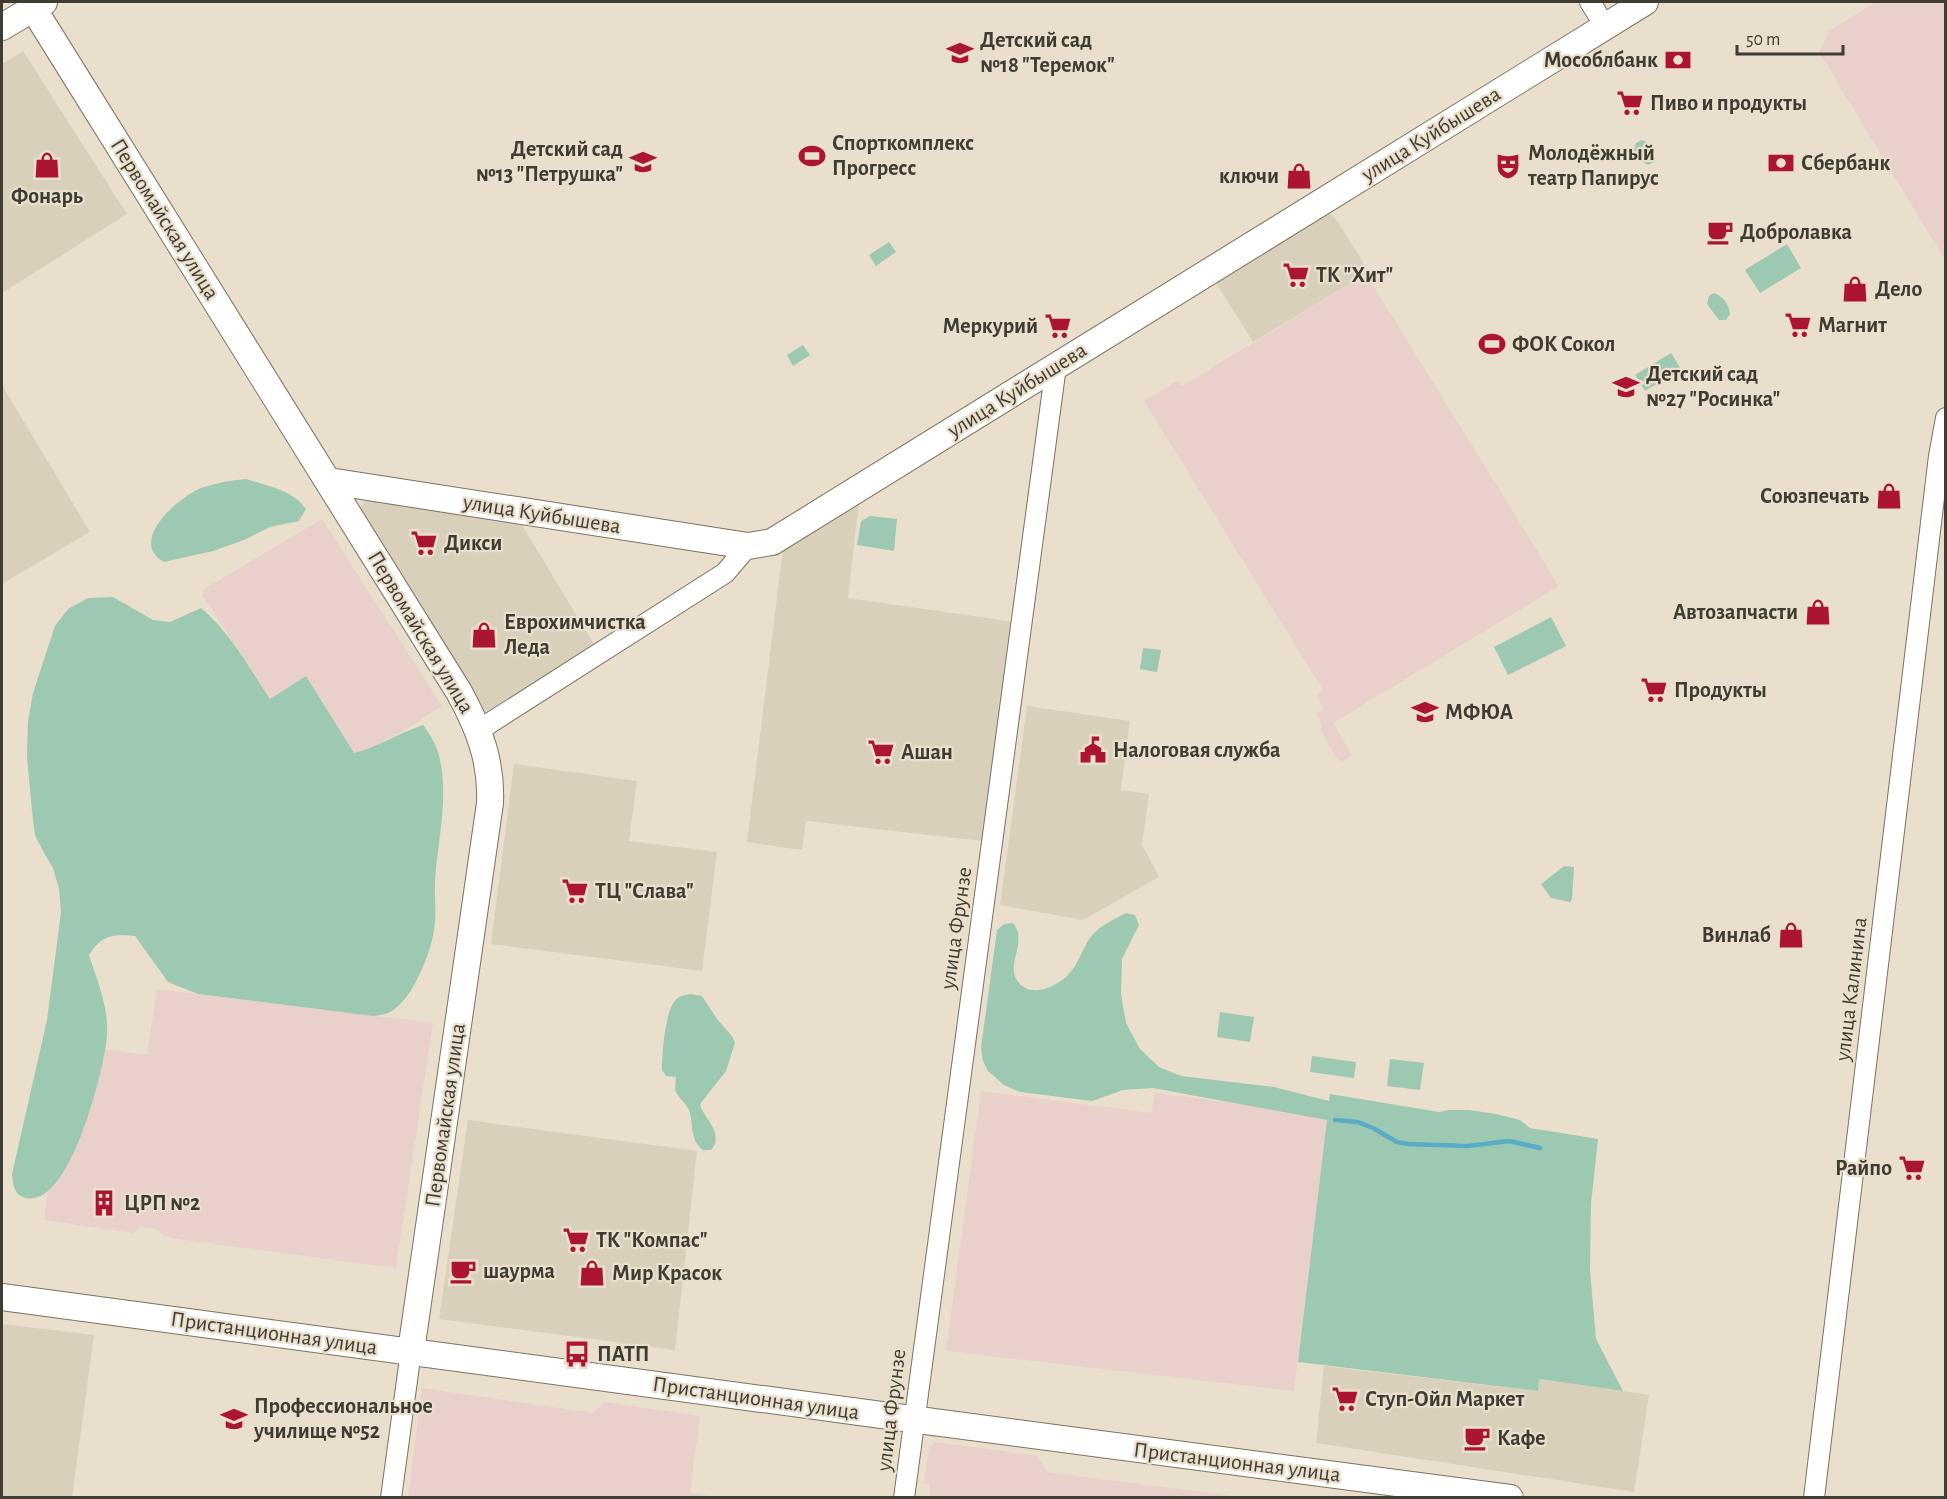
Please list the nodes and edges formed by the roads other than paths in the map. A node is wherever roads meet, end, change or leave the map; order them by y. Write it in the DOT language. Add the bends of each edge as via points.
graph roads {
  1 [pos="1590,2"];
  2 [pos="1645,2"];
  3 [pos="36,4"];
  4 [pos="1605,26"];
  5 [pos="2,27"];
  6 [pos="1056,366"];
  7 [pos="1946,418"];
  8 [pos="328,481"];
  9 [pos="1941,487"];
  10 [pos="748,546"];
  11 [pos="478,730"];
  12 [pos="2,1297"];
  13 [pos="411,1351"];
  14 [pos="914,1420"];
  15 [pos="391,1497"];
  16 [pos="904,1497"];
  17 [pos="1510,1497"];
  18 [pos="1814,1497"];
  1 -- 4 [label="street"];
  2 -- 4 [label="main road, улица Куйбышева"];
  3 -- 5 [label="main road"];
  3 -- 8 [label="main road, Первомайская улица"];
  4 -- 6 [label="main road, улица Куйбышева"];
  6 -- 10 [label="main road, улица Куйбышева" via="782,537"];
  6 -- 14 [label="street, улица Фрунзе"];
  7 -- 9 [label="street, улица Калинина"];
  8 -- 10 [label="main road, улица Куйбышева"];
  8 -- 11 [label="main road, Первомайская улица"];
  9 -- 18 [label="street, улица Калинина"];
  10 -- 11 [label="street" via="725,573"];
  11 -- 13 [label="main road, Первомайская улица" via="489,769 489,803"];
  12 -- 13 [label="main road, Пристанционная улица"];
  13 -- 14 [label="main road, Пристанционная улица"];
  13 -- 15 [label="street"];
  14 -- 16 [label="street, улица Фрунзе"];
  14 -- 17 [label="main road, Пристанционная улица"];
}
